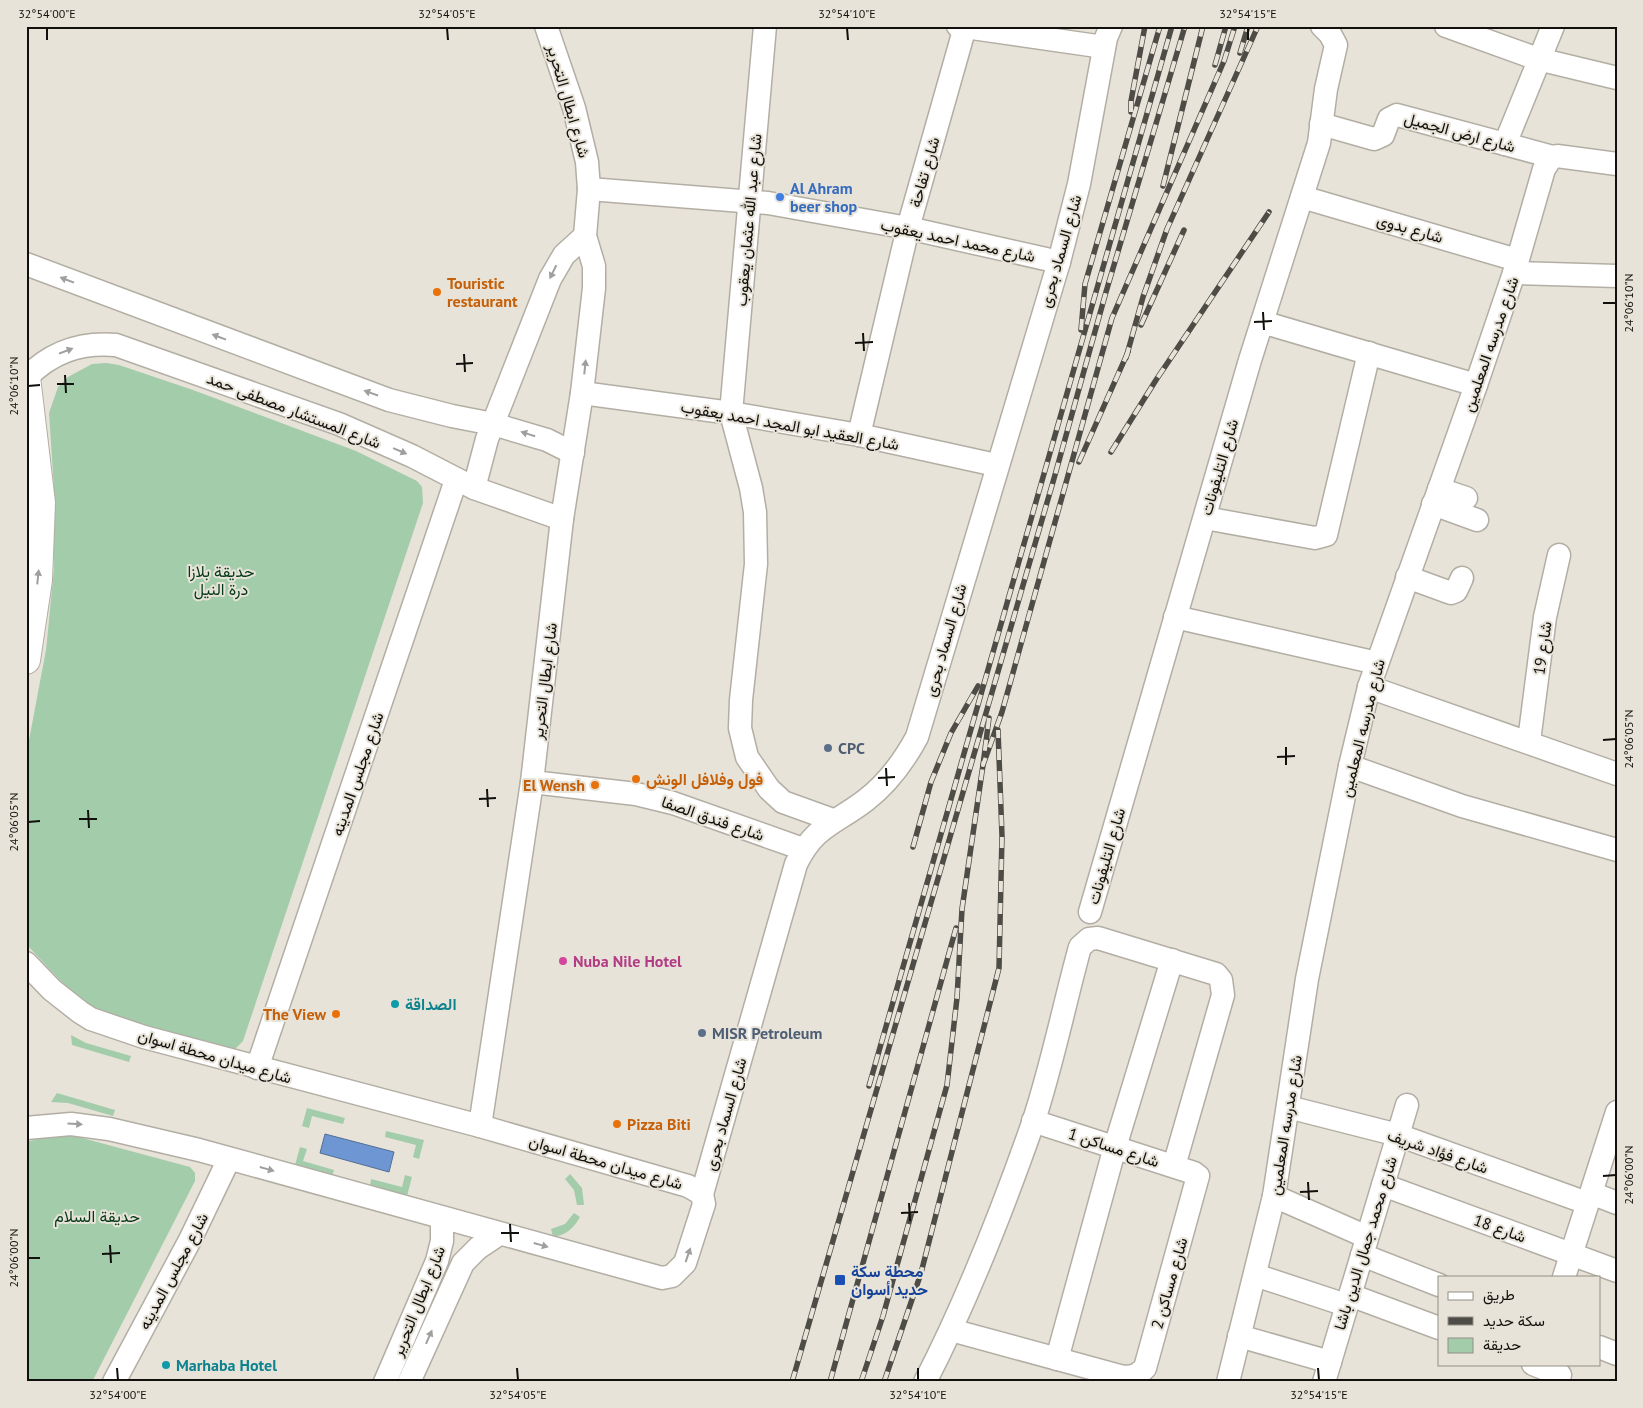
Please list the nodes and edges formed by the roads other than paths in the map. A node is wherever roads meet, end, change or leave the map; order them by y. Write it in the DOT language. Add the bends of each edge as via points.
graph roads {
  1 [pos="546,26"];
  2 [pos="765,26"];
  3 [pos="1322,26"];
  4 [pos="1446,26"];
  5 [pos="1554,26"];
  6 [pos="962,27"];
  7 [pos="1105,34"];
  8 [pos="1538,59"];
  9 [pos="1617,78"];
  10 [pos="1321,124"];
  11 [pos="1505,144"];
  12 [pos="1553,157"];
  13 [pos="1617,164"];
  14 [pos="589,189"];
  15 [pos="1302,197"];
  16 [pos="749,201"];
  17 [pos="908,228"];
  18 [pos="585,236"];
  19 [pos="1059,262"];
  20 [pos="26,264"];
  21 [pos="1516,266"];
  22 [pos="1617,276"];
  23 [pos="1262,322"];
  24 [pos="1369,353"];
  25 [pos="26,378"];
  26 [pos="1476,385"];
  27 [pos="582,393"];
  28 [pos="731,413"];
  29 [pos="493,424"];
  30 [pos="859,435"];
  31 [pos="573,453"];
  32 [pos="996,464"];
  33 [pos="465,484"];
  34 [pos="1436,497"];
  35 [pos="1466,498"];
  36 [pos="1205,518"];
  37 [pos="562,519"];
  38 [pos="1478,520"];
  39 [pos="34,543"];
  40 [pos="1559,555"];
  41 [pos="1407,577"];
  42 [pos="1462,578"];
  43 [pos="1175,617"];
  44 [pos="29,618"];
  45 [pos="26,660"];
  46 [pos="1377,663"];
  47 [pos="1369,686"];
  48 [pos="1529,741"];
  49 [pos="1350,766"];
  50 [pos="1617,774"];
  51 [pos="532,782"];
  52 [pos="832,820"];
  53 [pos="804,849"];
  54 [pos="1617,850"];
  55 [pos="1090,912"];
  56 [pos="1172,960"];
  57 [pos="26,963"];
  58 [pos="35,986"];
  59 [pos="257,1068"];
  60 [pos="1407,1105"];
  61 [pos="1288,1107"];
  62 [pos="1617,1112"];
  63 [pos="1033,1122"];
  64 [pos="480,1126"];
  65 [pos="26,1128"];
  66 [pos="1398,1135"];
  67 [pos="1115,1147"];
  68 [pos="229,1159"];
  69 [pos="1184,1169"];
  70 [pos="1383,1185"];
  71 [pos="702,1194"];
  72 [pos="1274,1196"];
  73 [pos="1589,1198"];
  74 [pos="1617,1203"];
  75 [pos="442,1218"];
  76 [pos="499,1234"];
  77 [pos="1365,1246"];
  78 [pos="1570,1254"];
  79 [pos="1617,1271"];
  80 [pos="1255,1275"];
  81 [pos="1564,1276"];
  82 [pos="1438,1284"];
  83 [pos="1348,1300"];
  84 [pos="1438,1328"];
  85 [pos="951,1330"];
  86 [pos="1239,1336"];
  87 [pos="1600,1347"];
  88 [pos="1617,1354"];
  89 [pos="1057,1359"];
  90 [pos="1538,1366"];
  91 [pos="1327,1372"];
  92 [pos="1560,1375"];
  93 [pos="114,1382"];
  94 [pos="385,1382"];
  95 [pos="409,1382"];
  96 [pos="924,1382"];
  97 [pos="1228,1382"];
  1 -- 14 [label="street, شارع ابطال التحرير" via="582,134"];
  2 -- 16 [label="street, شارع عبد الله عثمان يعقوب"];
  3 -- 10 [label="street, شارع التليفونات" via="1336,45"];
  4 -- 8 [label="street"];
  5 -- 8 [label="street"];
  6 -- 7 [label="street"];
  6 -- 17 [label="street, شارع تفاحة"];
  7 -- 19 [label="street, شارع السماد بحرى" via="1078,184"];
  8 -- 9 [label="street"];
  8 -- 11 [label="street"];
  10 -- 11 [label="street, شارع ارض الجميل" via="1374,139 1383,135 1389,119 1397,115"];
  10 -- 15 [label="street, شارع التليفونات" via="1319,143"];
  11 -- 12 [label="street, شارع ارض الجميل"];
  12 -- 13 [label="street" via="1563,155"];
  12 -- 21 [label="street, شارع مدرسه المعلمين" via="1544,169"];
  14 -- 16 [label="street, شارع محمد احمد يعقوب"];
  14 -- 18 [label="street, شارع ابطال التحرير"];
  15 -- 21 [label="street, شارع بدوى"];
  15 -- 23 [label="street, شارع التليفونات"];
  16 -- 17 [label="street, شارع محمد احمد يعقوب"];
  16 -- 28 [label="street, شارع عبد الله عثمان يعقوب"];
  17 -- 19 [label="street, شارع محمد احمد يعقوب"];
  17 -- 30 [label="street, شارع تفاحة"];
  27 -- 18 [label="street, شارع ابطال التحرير, one-way" via="594,277 592,255"];
  18 -- 29 [label="street, one-way" via="556,266"];
  19 -- 32 [label="street, شارع السماد بحرى"];
  29 -- 20 [label="street, one-way" via="389,400"];
  21 -- 22 [label="street, شارع بدوى"];
  21 -- 26 [label="street, شارع مدرسه المعلمين"];
  23 -- 24 [label="street"];
  23 -- 36 [label="street, شارع التليفونات"];
  24 -- 26 [label="street"];
  24 -- 36 [label="street" via="1326,535 1315,538"];
  25 -- 33 [label="street, شارع المستشار مصطفى حمد, one-way" via="62,351 89,344 116,345 339,424"];
  25 -- 39 [label="main road" via="38,467"];
  26 -- 34 [label="street, شارع مدرسه المعلمين"];
  27 -- 28 [label="street, شارع العقيد ابو المجد احمد يعقوب"];
  27 -- 31 [label="street, شارع ابطال التحرير"];
  28 -- 30 [label="street, شارع العقيد ابو المجد احمد يعقوب"];
  28 -- 52 [label="street, شارع عبد الله عثمان يعقوب" via="755,512 756,564 740,719 747,757 769,789 783,802"];
  31 -- 29 [label="street, one-way" via="546,440"];
  29 -- 33 [label="street" via="481,456"];
  30 -- 32 [label="street, شارع العقيد ابو المجد احمد يعقوب"];
  31 -- 37 [label="street, شارع ابطال التحرير"];
  32 -- 52 [label="street, شارع السماد بحرى" via="917,737 908,755 882,786 856,807"];
  33 -- 37 [label="street, شارع المستشار مصطفى حمد"];
  33 -- 59 [label="street, شارع مجلس المدينه"];
  34 -- 35 [label="street"];
  34 -- 38 [label="street"];
  34 -- 41 [label="street, شارع مدرسه المعلمين"];
  36 -- 43 [label="street, شارع التليفونات"];
  37 -- 51 [label="street, شارع ابطال التحرير"];
  44 -- 39 [label="main road, one-way"];
  40 -- 48 [label="street, شارع 19" via="1546,617"];
  41 -- 42 [label="street" via="1451,593 1456,591"];
  41 -- 46 [label="street, شارع مدرسه المعلمين"];
  43 -- 46 [label="street"];
  43 -- 55 [label="street, شارع التليفونات"];
  44 -- 45 [label="main road"];
  46 -- 47 [label="street, شارع مدرسه المعلمين"];
  47 -- 48 [label="street"];
  47 -- 49 [label="street, شارع مدرسه المعلمين"];
  48 -- 50 [label="street"];
  49 -- 54 [label="street" via="1462,806"];
  49 -- 61 [label="street, شارع مدرسه المعلمين" via="1307,979"];
  51 -- 53 [label="street, شارع فندق الصفا" via="599,788 654,799"];
  51 -- 64 [label="street, شارع ابطال التحرير"];
  52 -- 53 [label="street, شارع السماد بحرى"];
  53 -- 71 [label="street, شارع السماد بحرى" via="796,864"];
  56 -- 63 [label="street" via="1098,938 1085,940 1080,947"];
  56 -- 67 [label="street"];
  56 -- 69 [label="street, شارع مساكن 2" via="1216,974 1221,980 1223,995"];
  57 -- 58 [label="street, شارع ميدان محطة اسوان"];
  58 -- 59 [label="street, شارع ميدان محطة اسوان" via="91,1019 180,1048"];
  59 -- 64 [label="street, شارع ميدان محطة اسوان"];
  60 -- 66 [label="street, شارع محمد جمال الدين باشا"];
  61 -- 66 [label="street, شارع فؤاد شريف"];
  61 -- 72 [label="street, شارع مدرسه المعلمين"];
  62 -- 73 [label="street"];
  63 -- 67 [label="street, شارع مساكن 1"];
  63 -- 85 [label="street" via="981,1261"];
  64 -- 71 [label="street, شارع ميدان محطة اسوان" via="688,1186"];
  65 -- 68 [label="street, شارع ميدان محطة اسوان, one-way" via="52,1124 90,1125"];
  66 -- 70 [label="street, شارع محمد جمال الدين باشا"];
  66 -- 73 [label="street, شارع فؤاد شريف"];
  67 -- 69 [label="street, شارع مساكن 1"];
  67 -- 89 [label="street"];
  68 -- 75 [label="street, شارع ميدان محطة اسوان, one-way"];
  68 -- 93 [label="street, شارع مجلس المدينه"];
  69 -- 89 [label="street, شارع مساكن 2" via="1198,1180 1145,1368 1129,1378"];
  70 -- 77 [label="street, شارع محمد جمال الدين باشا"];
  70 -- 78 [label="street, شارع 18"];
  76 -- 71 [label="street, شارع ميدان محطة اسوان, one-way" via="653,1276 672,1276 685,1263 704,1209"];
  72 -- 77 [label="street"];
  72 -- 80 [label="street, شارع مدرسه المعلمين"];
  73 -- 74 [label="street, شارع فؤاد شريف"];
  73 -- 78 [label="street"];
  75 -- 76 [label="street, شارع ميدان محطة اسوان"];
  75 -- 94 [label="street, شارع ابطال التحرير" via="442,1241 437,1261"];
  95 -- 76 [label="street, شارع ابطال التحرير, one-way" via="463,1263"];
  77 -- 82 [label="street"];
  77 -- 83 [label="street, شارع محمد جمال الدين باشا"];
  78 -- 79 [label="street, شارع 18"];
  78 -- 81 [label="street"];
  80 -- 83 [label="street"];
  80 -- 86 [label="street, شارع مدرسه المعلمين"];
  83 -- 84 [label="street"];
  83 -- 91 [label="street, شارع محمد جمال الدين باشا"];
  85 -- 89 [label="street"];
  85 -- 96 [label="street"];
  86 -- 91 [label="street"];
  86 -- 97 [label="street, شارع مدرسه المعلمين"];
  87 -- 88 [label="street"];
  90 -- 92 [label="street"];
}
